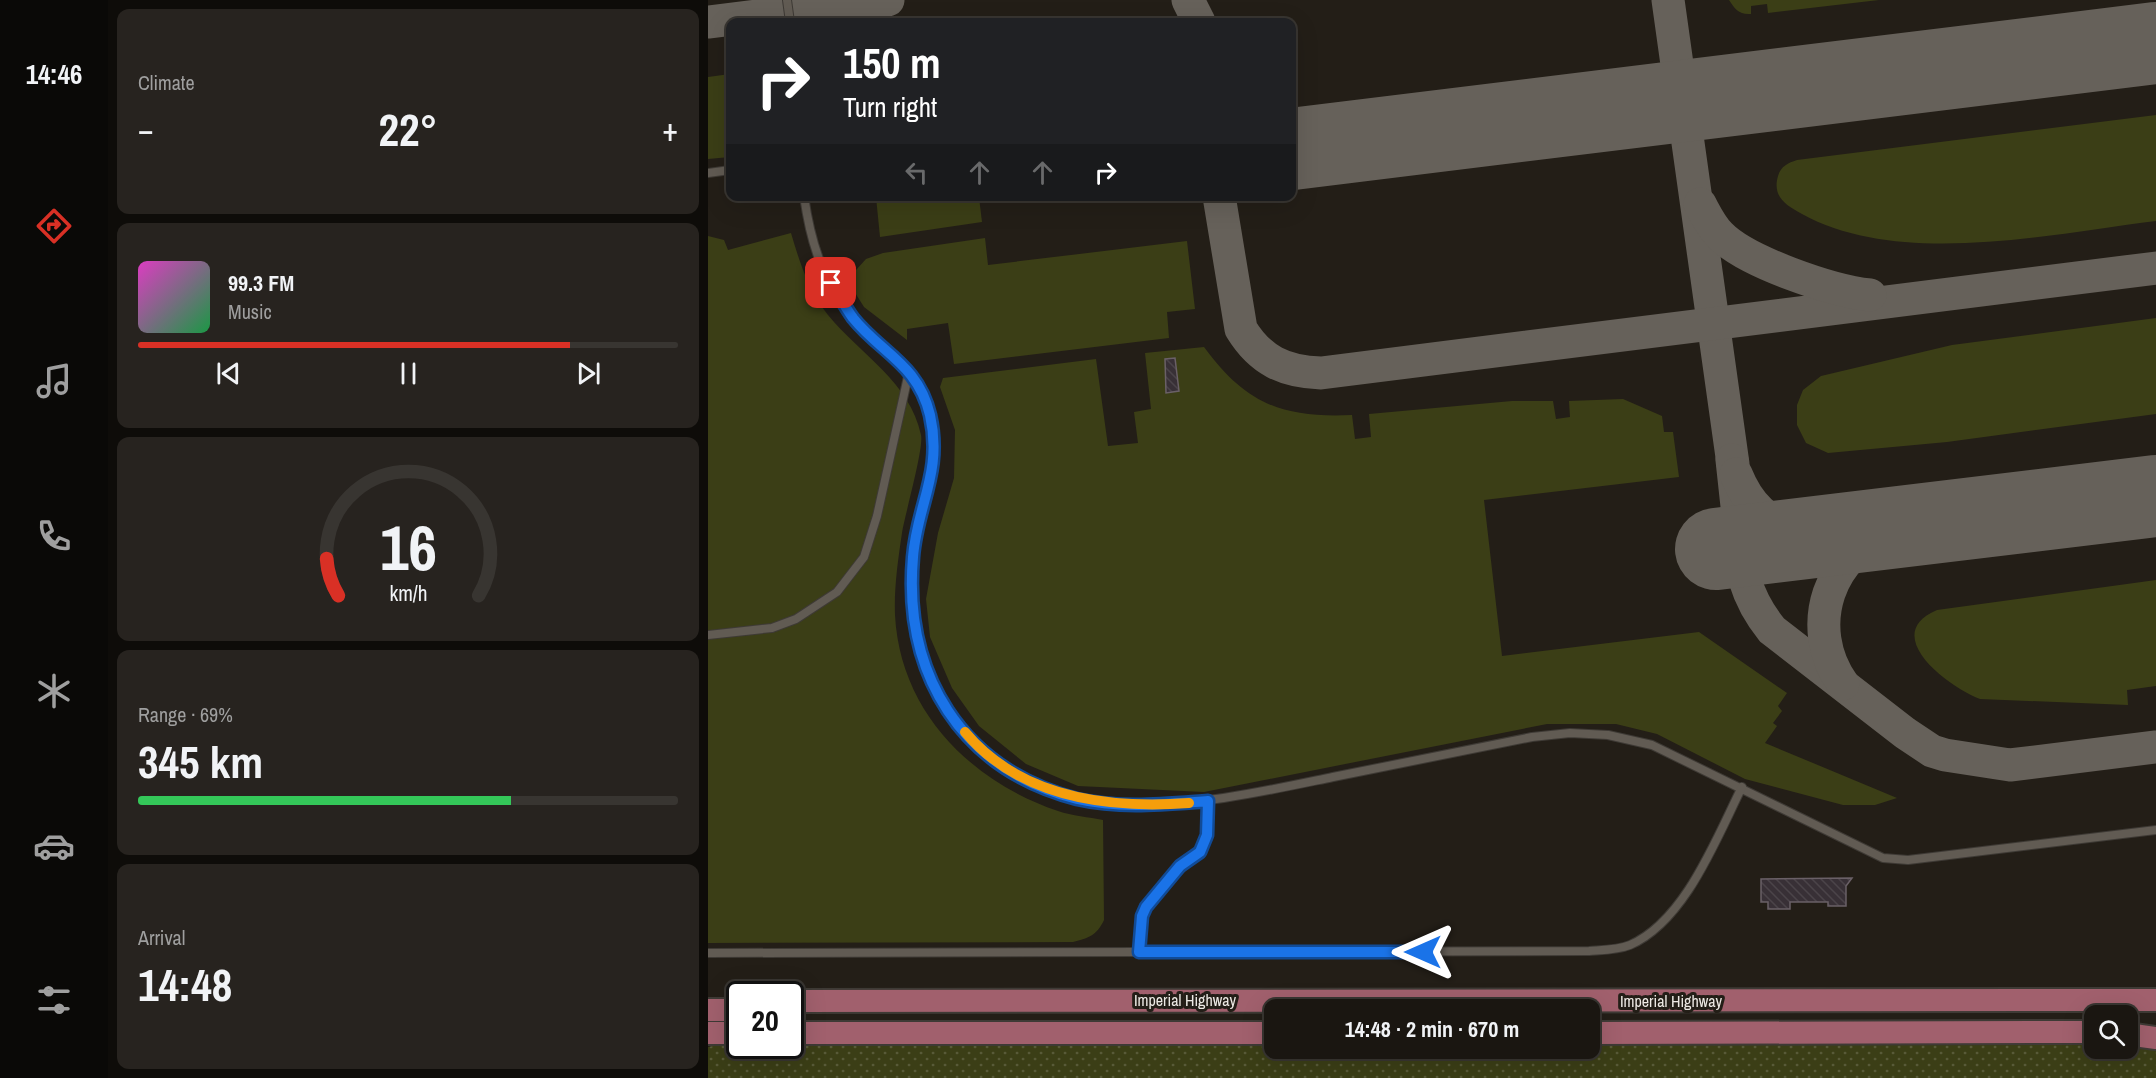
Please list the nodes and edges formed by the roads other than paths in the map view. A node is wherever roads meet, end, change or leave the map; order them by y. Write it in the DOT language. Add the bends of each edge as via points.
graph roads {
  1 [pos="787,0"];
  2 [pos="789,18"];
  3 [pos="726,171"];
  4 [pos="708,173"];
  5 [pos="805,201"];
  6 [pos="909,372"];
  7 [pos="708,634"];
  8 [pos="1742,787"];
  9 [pos="1208,801"];
  10 [pos="2156,830"];
  11 [pos="1139,952"];
  12 [pos="708,953"];
  13 [pos="2156,1000"];
  14 [pos="726,1001"];
  15 [pos="804,1001"];
  16 [pos="708,1002"];
  17 [pos="708,1010"];
  18 [pos="726,1010"];
  19 [pos="2084,1032"];
  20 [pos="2156,1032"];
  21 [pos="708,1033"];
  22 [pos="726,1033"];
  23 [pos="804,1033"];
  24 [pos="1264,1033"];
  25 [pos="1600,1033"];
  26 [pos="2138,1033"];
  27 [pos="2138,1035"];
  28 [pos="2156,1038"];
  1 -- 2 [label="lane"];
  3 -- 4 [label="lane"];
  5 -- 6 [label="lane" via="810,238 820,265 853,318"];
  6 -- 7 [label="lane" via="864,557 837,592 796,619 772,628"];
  6 -- 9 [label="lane" via="930,412 935,439 934,466 913,555 911,606 930,681 950,714 989,756 1039,786 1079,799 1121,804"];
  8 -- 9 [label="lane" via="1652,746 1608,735 1570,733 1532,737"];
  8 -- 10 [label="lane" via="1883,858 1917,859"];
  8 -- 11 [label="lane" via="1681,904 1655,930 1628,946 1589,951"];
  9 -- 11 [label="lane" via="1207,835 1200,852 1180,866 1146,907"];
  11 -- 12 [label="lane"];
  13 -- 15 [label="main road, Imperial Highway"];
  14 -- 16 [label="main road"];
  17 -- 18 [label="main road"];
  19 -- 25 [label="main road, Imperial Highway"];
  20 -- 26 [label="main road"];
  21 -- 22 [label="main road"];
  23 -- 24 [label="main road, Imperial Highway"];
  27 -- 28 [label="main road"];
}
